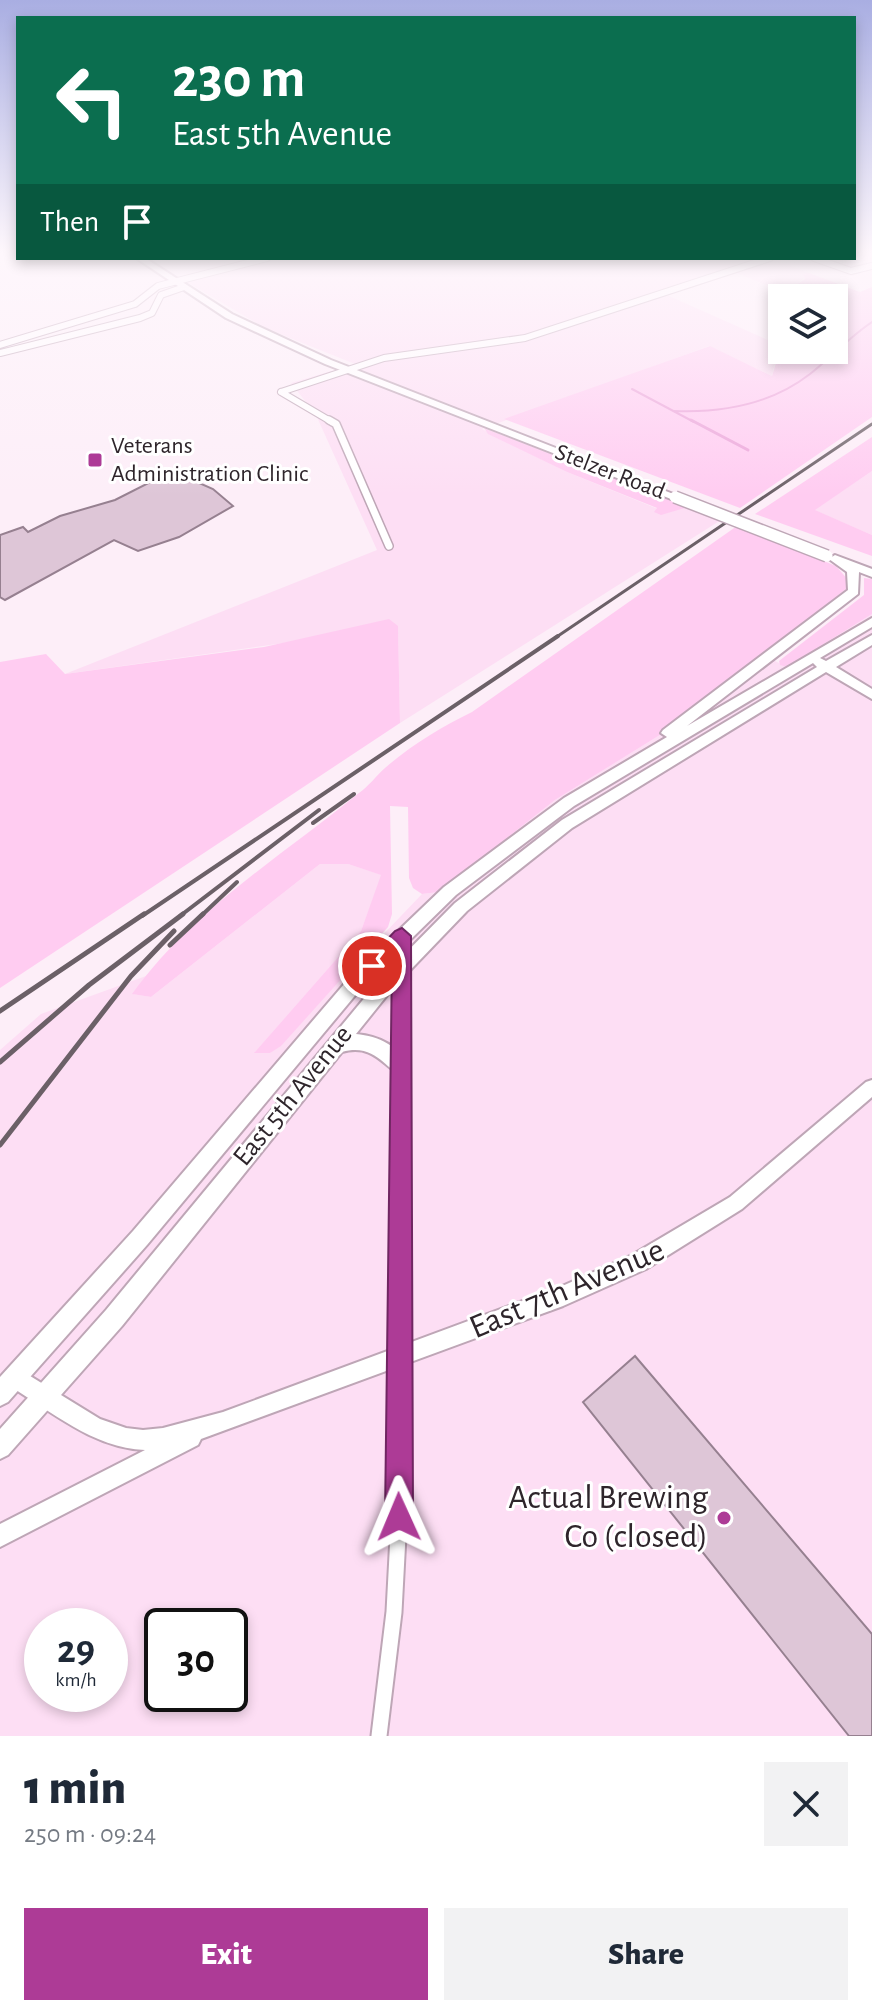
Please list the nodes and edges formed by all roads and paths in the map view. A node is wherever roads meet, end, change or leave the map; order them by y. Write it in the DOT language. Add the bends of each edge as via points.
graph roads {
  1 [pos="36,334"];
  2 [pos="76,334"];
  3 [pos="270,334"];
  4 [pos="537,334"];
  5 [pos="0,345"];
  6 [pos="0,353"];
  7 [pos="354,369"];
  8 [pos="389,546"];
  9 [pos="836,555"];
  10 [pos="872,562"];
  11 [pos="872,573"];
  12 [pos="872,622"];
  13 [pos="872,639"];
  14 [pos="812,658"];
  15 [pos="826,667"];
  16 [pos="872,695"];
  17 [pos="582,794"];
  18 [pos="402,936"];
  19 [pos="401,968"];
  20 [pos="332,1048"];
  21 [pos="400,1067"];
  22 [pos="872,1087"];
  23 [pos="397,1359"];
  24 [pos="15,1378"];
  25 [pos="0,1394"];
  26 [pos="47,1396"];
  27 [pos="223,1422"];
  28 [pos="0,1447"];
  29 [pos="0,1536"];
  30 [pos="379,1736"];
  1 -- 5 [label="street"];
  2 -- 6 [label="street"];
  3 -- 7 [label="main road, Stelzer Road"];
  4 -- 7 [label="street" via="384,358"];
  7 -- 8 [label="street" via="281,392 336,424"];
  7 -- 9 [label="main road, Stelzer Road, bridge"];
  9 -- 10 [label="main road"];
  9 -- 11 [label="main road, Stelzer Road"];
  9 -- 17 [label="main road" via="853,571 854,591"];
  12 -- 14 [label="main road, East 5th Avenue"];
  13 -- 15 [label="main road, East 5th Avenue"];
  14 -- 15 [label="main road"];
  14 -- 17 [label="main road, East 5th Avenue"];
  15 -- 16 [label="main road"];
  15 -- 19 [label="main road, East 5th Avenue" via="567,824 461,907"];
  17 -- 18 [label="main road, East 5th Avenue" via="461,883"];
  18 -- 19 [label="street"];
  18 -- 24 [label="main road, East 5th Avenue" via="289,1057 140,1238"];
  19 -- 20 [label="main road, East 5th Avenue"];
  19 -- 21 [label="street"];
  20 -- 21 [label="main road" via="349,1041 370,1044 385,1049"];
  20 -- 26 [label="main road, East 5th Avenue"];
  21 -- 23 [label="street"];
  22 -- 23 [label="street, East 7th Avenue" via="761,1184 675,1243 601,1280"];
  23 -- 27 [label="street, East 7th Avenue"];
  23 -- 30 [label="street" via="399,1517"];
  24 -- 25 [label="main road, East 5th Avenue"];
  24 -- 26 [label="street, East 7th Avenue"];
  26 -- 27 [label="street, East 7th Avenue" via="88,1423 131,1439 166,1437"];
  26 -- 28 [label="main road, East 5th Avenue"];
  27 -- 29 [label="street, East 7th Avenue"];
}
